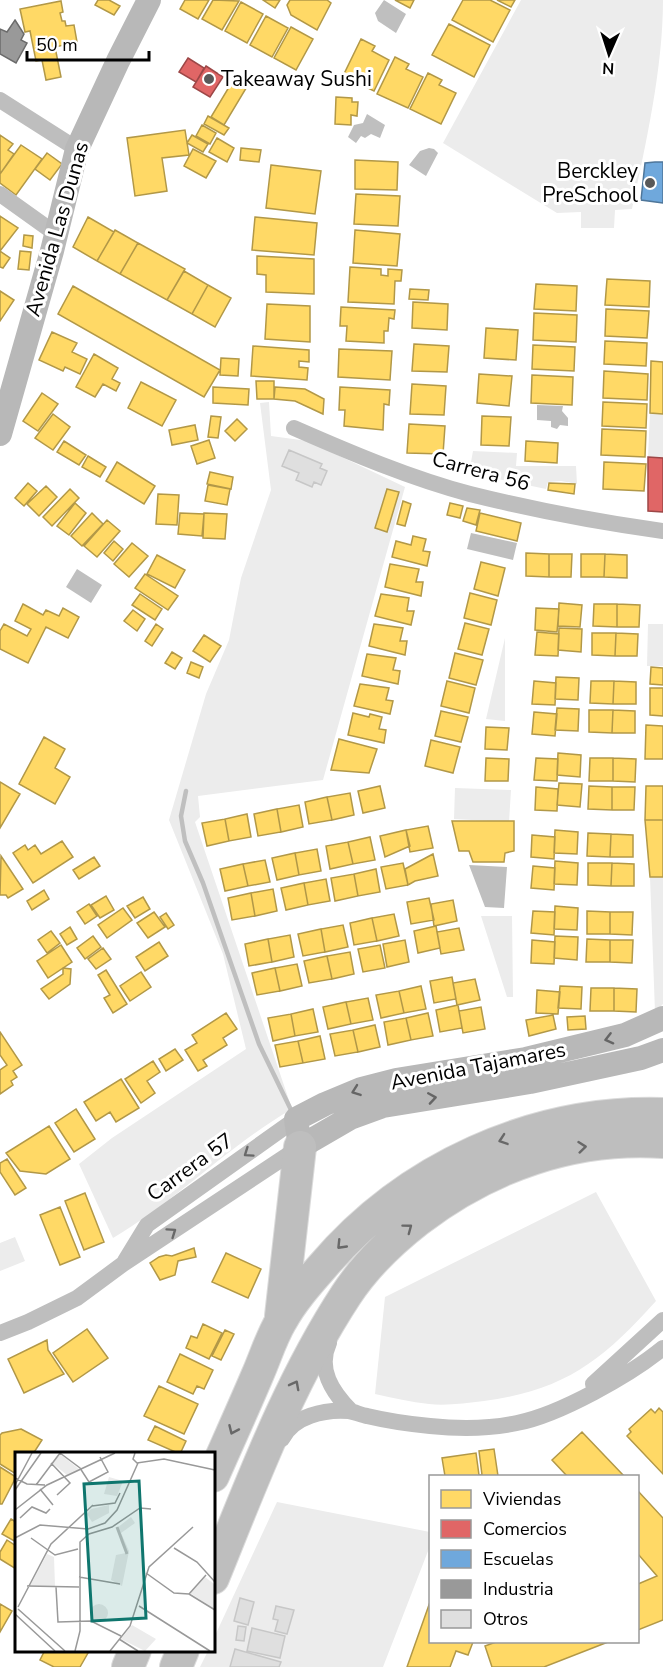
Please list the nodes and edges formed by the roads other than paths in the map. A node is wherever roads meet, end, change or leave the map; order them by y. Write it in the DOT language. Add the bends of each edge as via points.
graph roads {
  1 [pos="149,0"];
  2 [pos="0,100"];
  3 [pos="77,149"];
  4 [pos="0,194"];
  5 [pos="56,234"];
  6 [pos="294,428"];
  7 [pos="0,434"];
  8 [pos="663,531"];
  9 [pos="663,1018"];
  10 [pos="663,1050"];
  11 [pos="663,1114"];
  12 [pos="298,1133"];
  13 [pos="663,1142"];
  14 [pos="123,1264"];
  15 [pos="346,1295"];
  16 [pos="663,1320"];
  17 [pos="280,1322"];
  18 [pos="0,1333"];
  19 [pos="663,1348"];
  20 [pos="577,1400"];
  21 [pos="351,1411"];
  22 [pos="214,1474"];
  23 [pos="230,1535"];
  24 [pos="214,1575"];
  25 [pos="134,1652"];
  26 [pos="182,1652"];
  27 [pos="128,1667"];
  28 [pos="176,1667"];
  1 -- 3 [label="street, Avenida Las Dunas"];
  2 -- 3 [label="street"];
  3 -- 5 [label="street, Avenida Las Dunas"];
  4 -- 5 [label="street"];
  5 -- 7 [label="street, Avenida Las Dunas"];
  6 -- 8 [label="street, Carrera 56" via="390,468 470,494 584,520"];
  9 -- 12 [label="street, Avenida Tajamares, one-way" via="625,1035 537,1057 361,1089 325,1104"];
  12 -- 10 [label="street, Avenida Tajamares, one-way" via="383,1106 530,1082"];
  11 -- 17 [label="highway, one-way" via="593,1118 537,1129 488,1146 432,1173 390,1201 339,1246"];
  14 -- 12 [label="street, Carrera 57, one-way"];
  12 -- 14 [label="street, Carrera 57, one-way" via="147,1225"];
  12 -- 17 [label="highway"];
  15 -- 13 [label="highway, one-way" via="397,1236 481,1179 521,1162 571,1148"];
  14 -- 18 [label="street, Carrera 57" via="56,1310"];
  15 -- 21 [label="street" via="347,1305 324,1355 331,1385"];
  23 -- 15 [label="highway, one-way" via="292,1390"];
  16 -- 20 [label="street"];
  17 -- 22 [label="highway, one-way"];
  19 -- 20 [label="street" via="646,1362"];
  20 -- 21 [label="street" via="539,1418 489,1428 431,1426"];
  21 -- 23 [label="street" via="317,1413 287,1428 240,1530"];
  23 -- 24 [label="highway"];
  25 -- 27 [label="highway"];
  26 -- 28 [label="highway"];
}
